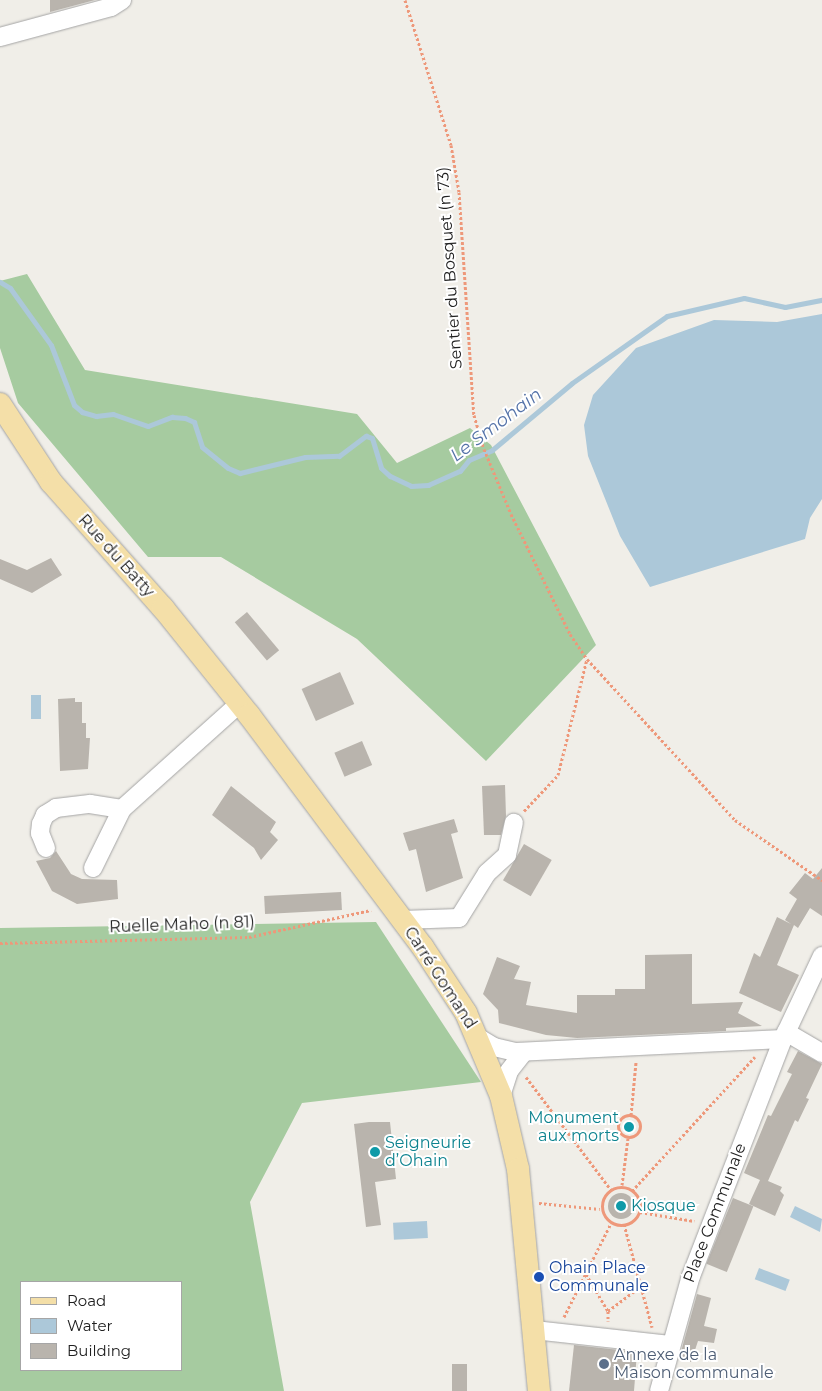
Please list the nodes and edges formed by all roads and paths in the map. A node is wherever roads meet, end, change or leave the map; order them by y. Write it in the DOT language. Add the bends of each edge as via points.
graph roads {
  1 [pos="122,0"];
  2 [pos="405,0"];
  3 [pos="0,37"];
  4 [pos="0,404"];
  5 [pos="587,659"];
  6 [pos="240,703"];
  7 [pos="122,809"];
  8 [pos="514,823"];
  9 [pos="46,848"];
  10 [pos="358,860"];
  11 [pos="93,868"];
  12 [pos="822,880"];
  13 [pos="396,912"];
  14 [pos="0,943"];
  15 [pos="822,956"];
  16 [pos="780,1037"];
  17 [pos="479,1038"];
  18 [pos="638,1047"];
  19 [pos="524,1052"];
  20 [pos="822,1053"];
  21 [pos="512,1067"];
  22 [pos="501,1096"];
  23 [pos="630,1115"];
  24 [pos="628,1138"];
  25 [pos="622,1185"];
  26 [pos="611,1190"];
  27 [pos="632,1190"];
  28 [pos="522,1201"];
  29 [pos="600,1209"];
  30 [pos="640,1212"];
  31 [pos="611,1224"];
  32 [pos="624,1224"];
  33 [pos="711,1224"];
  34 [pos="585,1274"];
  35 [pos="641,1286"];
  36 [pos="608,1311"];
  37 [pos="534,1330"];
  38 [pos="557,1331"];
  39 [pos="606,1336"];
  40 [pos="663,1344"];
  41 [pos="657,1387"];
  42 [pos="540,1391"];
  1 -- 3 [label="street" via="111,7"];
  2 -- 5 [label="path, Sentier du Bosquet (n 73)" via="451,144 459,192 474,415 488,459 570,634"];
  4 -- 6 [label="main road, Rue du Batty" via="51,482 163,608"];
  5 -- 8 [label="path" via="558,775"];
  5 -- 12 [label="path, Sentier du Bosquet (n 73)" via="735,820"];
  6 -- 7 [label="street"];
  6 -- 10 [label="main road, Rue du Batty"];
  7 -- 9 [label="street" via="90,804 56,808 45,815 41,824 40,834"];
  7 -- 11 [label="street"];
  8 -- 13 [label="street, Carré Gomand" via="507,855 487,873 459,918"];
  10 -- 13 [label="main road, Carré Gomand"];
  13 -- 14 [label="path, Ruelle Maho (n 81)" via="249,937"];
  13 -- 17 [label="main road, Carré Gomand" via="450,987"];
  15 -- 16 [label="street, Place Communale"];
  16 -- 18 [label="street"];
  16 -- 20 [label="street"];
  16 -- 27 [label="path"];
  16 -- 33 [label="street, Place Communale"];
  17 -- 19 [label="street" via="505,1051"];
  17 -- 22 [label="main road"];
  18 -- 19 [label="street"];
  18 -- 23 [label="path"];
  19 -- 21 [label="street"];
  21 -- 22 [label="street"];
  21 -- 26 [label="path" via="526,1077"];
  22 -- 28 [label="main road"];
  23 -- 24 [label="path" via="621,1118 618,1125 621,1135"];
  23 -- 24 [label="path" via="638,1118 641,1126 636,1136"];
  24 -- 25 [label="path"];
  25 -- 26 [label="path"];
  25 -- 27 [label="path"];
  26 -- 29 [label="path" via="606,1192"];
  27 -- 30 [label="path" via="638,1194"];
  28 -- 29 [label="path"];
  28 -- 37 [label="main road"];
  29 -- 31 [label="path"];
  30 -- 32 [label="path" via="628,1225"];
  30 -- 33 [label="path"];
  31 -- 32 [label="path"];
  31 -- 34 [label="path"];
  32 -- 35 [label="path"];
  33 -- 40 [label="street, Place Communale"];
  34 -- 36 [label="path"];
  34 -- 38 [label="path"];
  35 -- 36 [label="path"];
  35 -- 40 [label="path"];
  36 -- 39 [label="path"];
  37 -- 38 [label="street"];
  37 -- 42 [label="main road"];
  38 -- 39 [label="street"];
  39 -- 40 [label="street"];
  40 -- 41 [label="street, Place Communale"];
}
